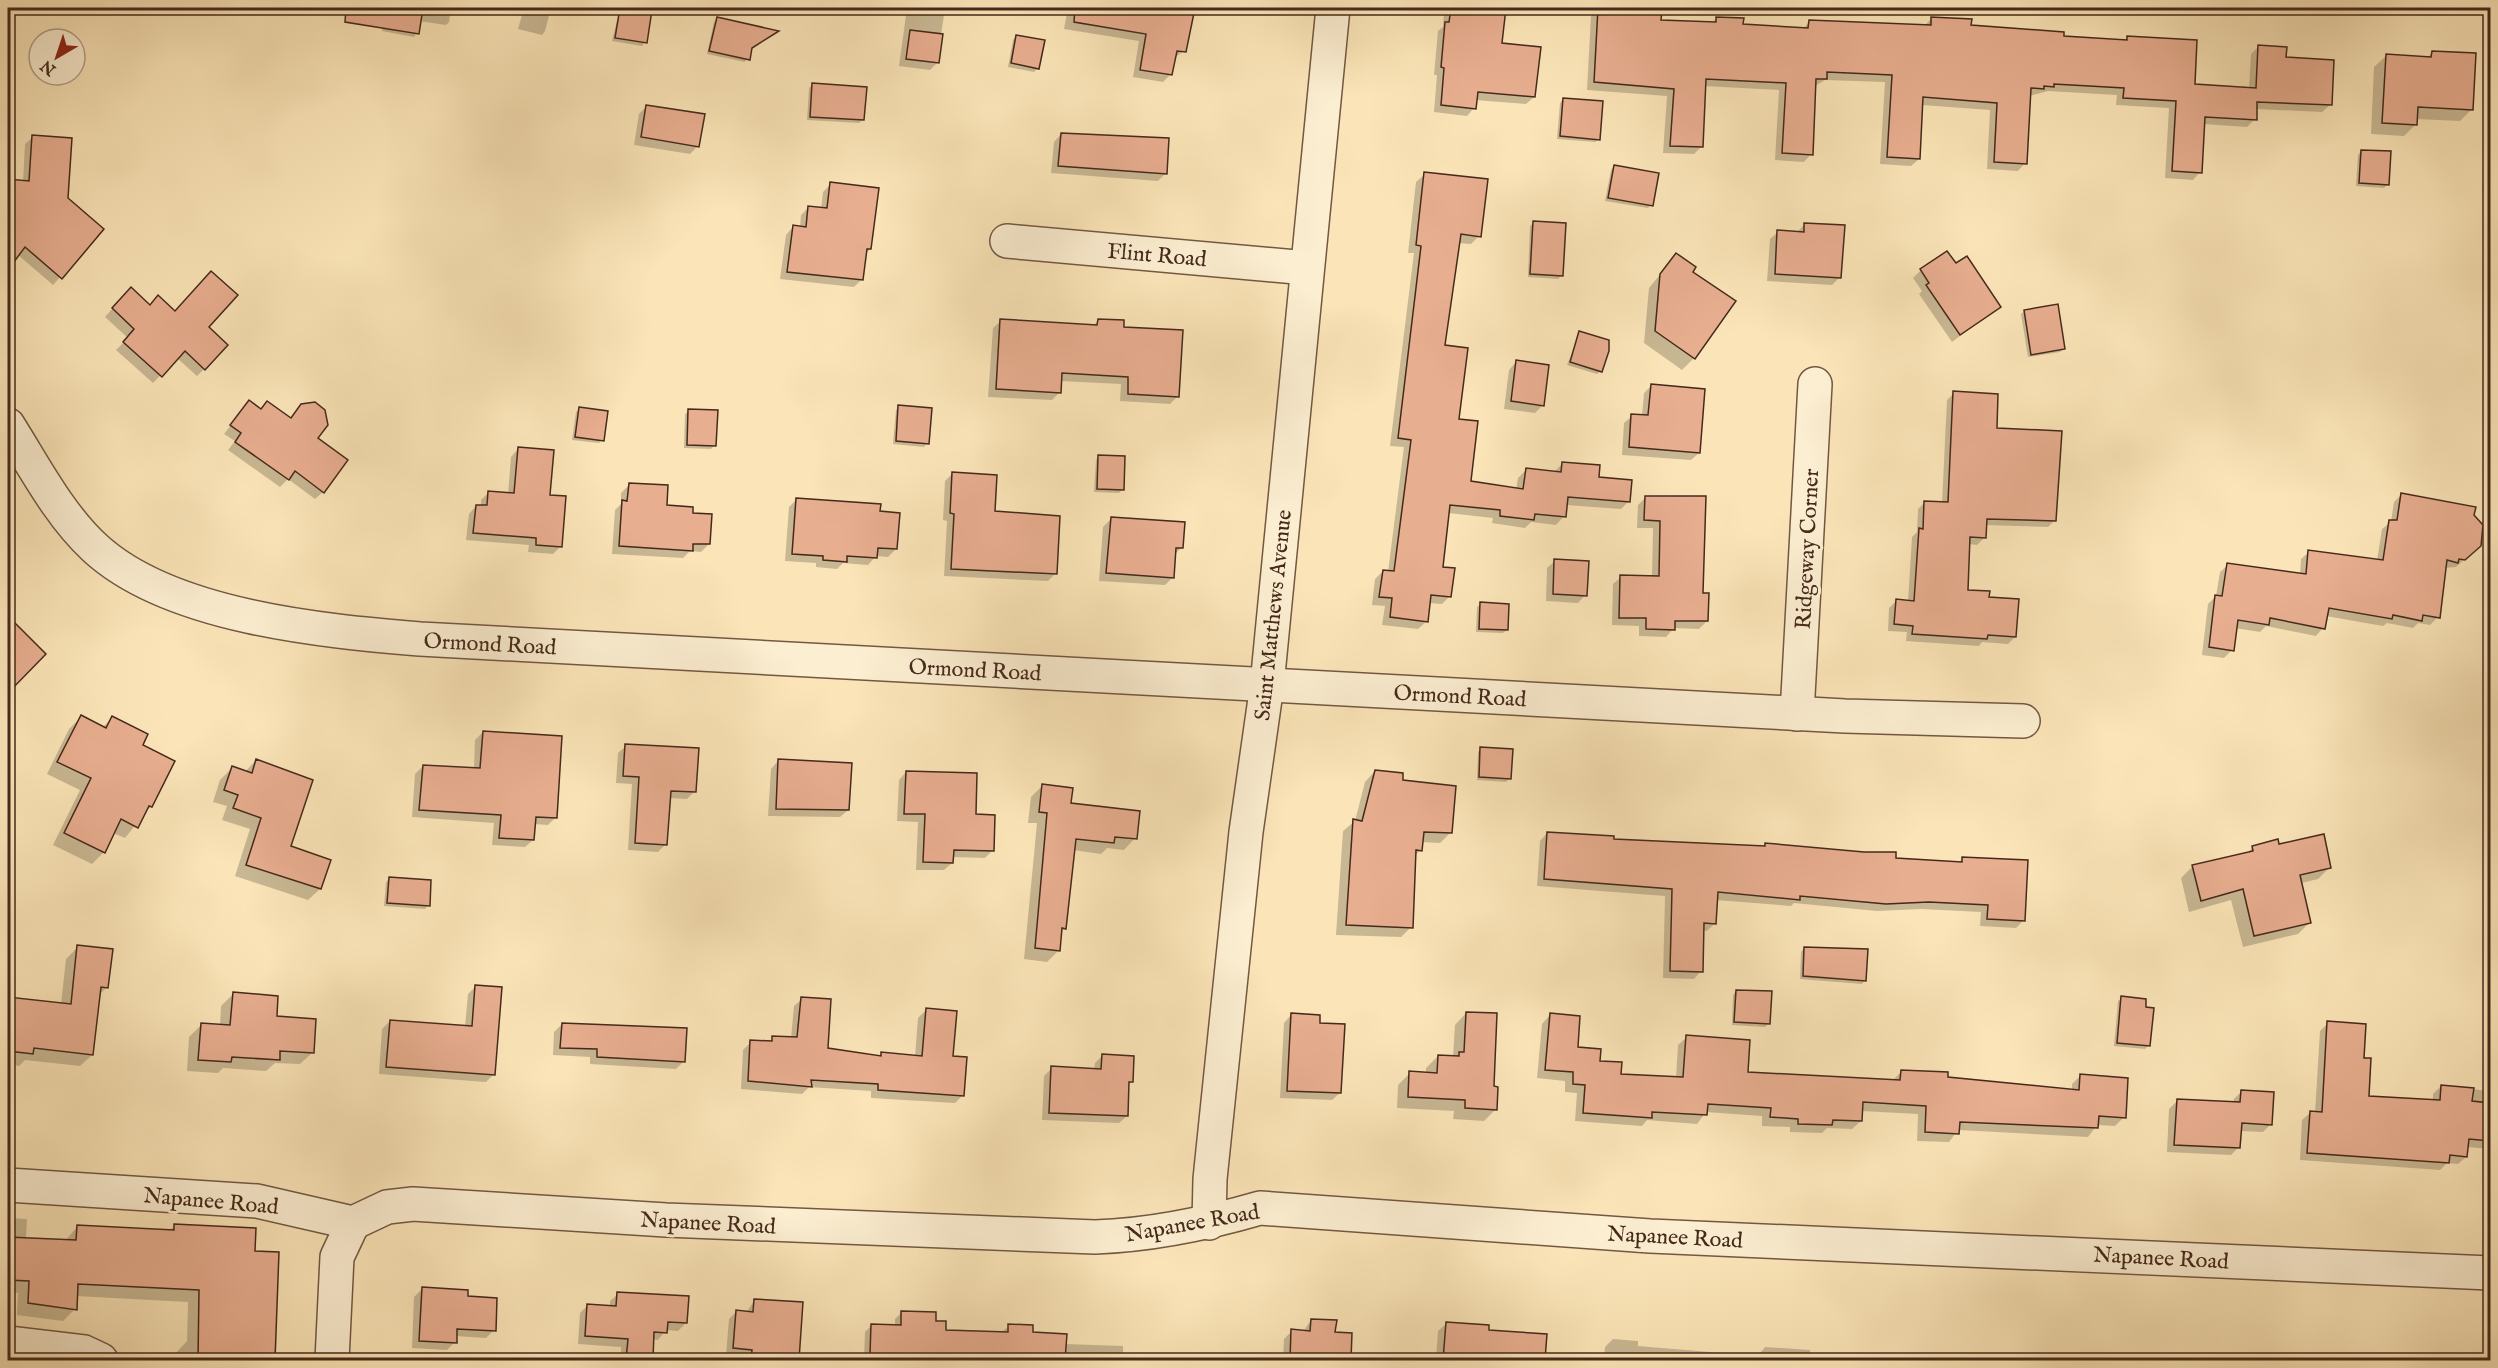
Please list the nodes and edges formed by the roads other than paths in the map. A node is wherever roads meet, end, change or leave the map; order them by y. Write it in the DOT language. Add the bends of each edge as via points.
graph roads {
  1 [pos="1333,8"];
  2 [pos="1007,241"];
  3 [pos="1307,268"];
  4 [pos="1815,384"];
  5 [pos="8,425"];
  6 [pos="1267,685"];
  7 [pos="1797,714"];
  8 [pos="2023,721"];
  9 [pos="8,1185"];
  10 [pos="353,1223"];
  11 [pos="1209,1223"];
  12 [pos="2490,1274"];
  13 [pos="8,1343"];
  14 [pos="101,1360"];
  15 [pos="332,1360"];
  1 -- 3 [label="street, Saint Matthews Avenue"];
  2 -- 3 [label="street, Flint Road"];
  3 -- 6 [label="street, Saint Matthews Avenue"];
  4 -- 7 [label="street, Ridgeway Corner"];
  5 -- 6 [label="street, Ormond Road" via="68,518 94,548 134,575 164,589 239,615 328,631 420,639"];
  6 -- 7 [label="street, Ormond Road"];
  6 -- 11 [label="street, Saint Matthews Avenue" via="1246,831 1210,1179"];
  7 -- 8 [label="street, Ormond Road"];
  9 -- 10 [label="street, Napanee Road" via="257,1200"];
  10 -- 11 [label="street, Napanee Road" via="387,1207 413,1204 666,1220 1095,1237 1142,1235"];
  10 -- 15 [label="street" via="338,1257"];
  11 -- 12 [label="street, Napanee Road" via="1260,1208 1650,1236"];
  13 -- 14 [label="street" via="84,1352"];
}
